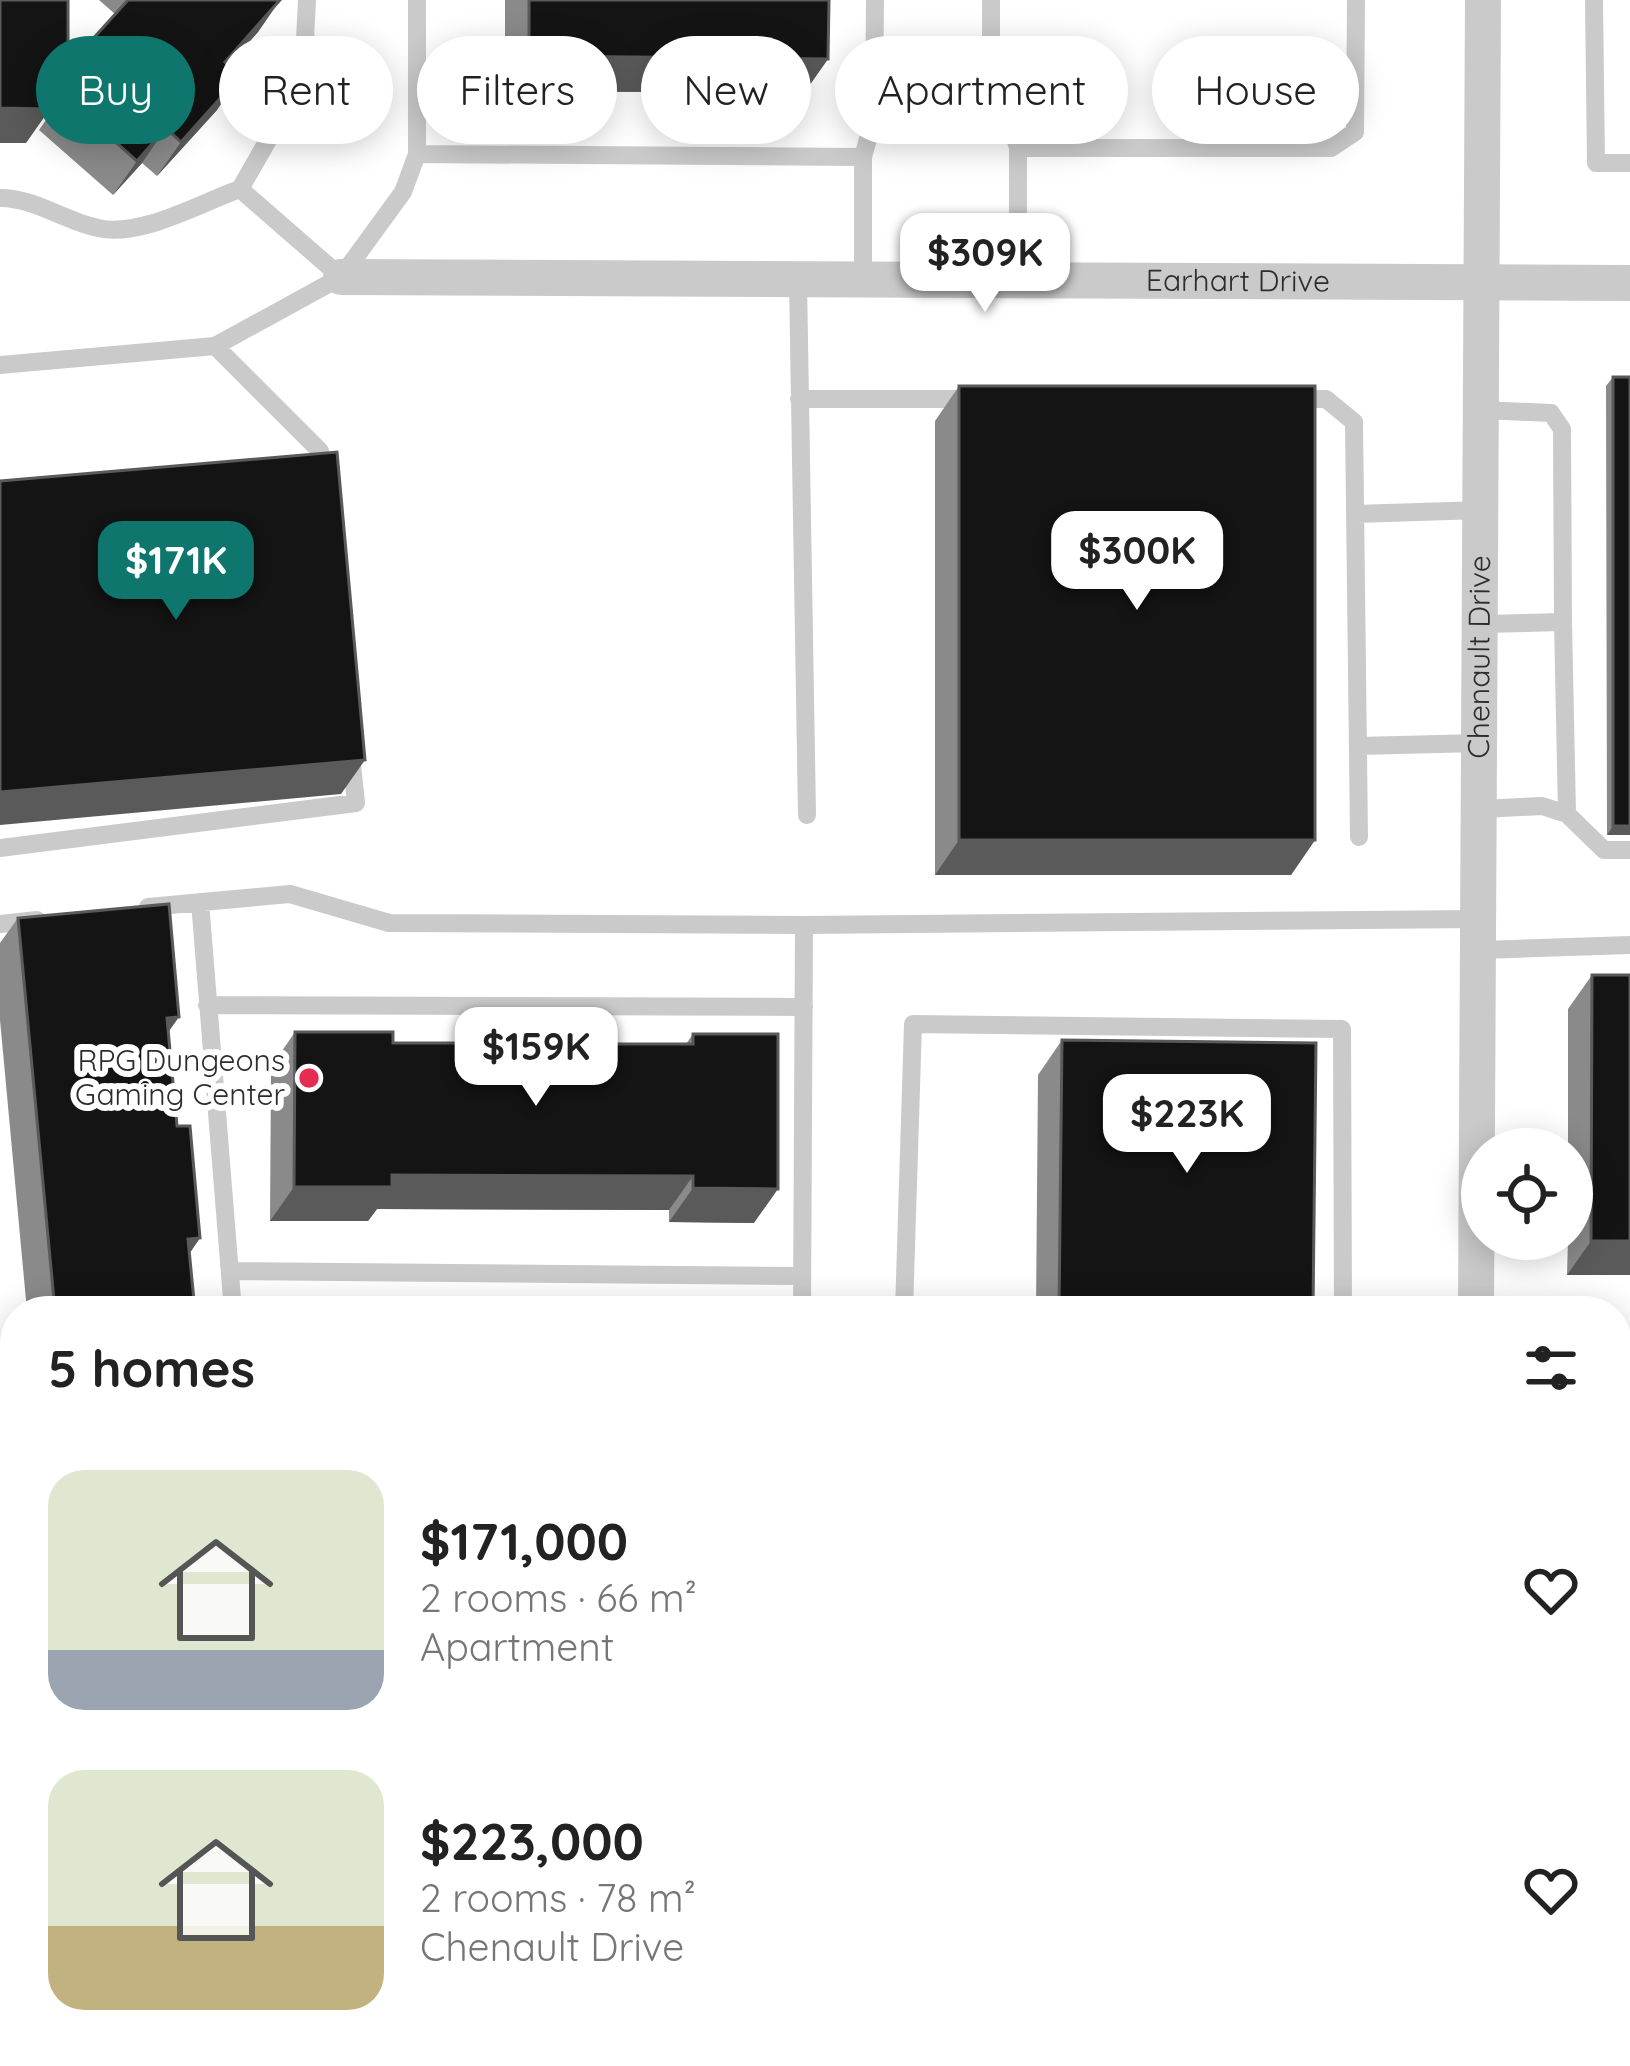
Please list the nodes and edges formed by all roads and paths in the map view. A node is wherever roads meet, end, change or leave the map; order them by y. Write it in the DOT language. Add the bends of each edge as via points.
graph roads {
  1 [pos="307,0"];
  2 [pos="418,0"];
  3 [pos="874,0"];
  4 [pos="992,0"];
  5 [pos="1356,0"];
  6 [pos="1483,0"];
  7 [pos="1594,0"];
  8 [pos="1018,148"];
  9 [pos="417,154"];
  10 [pos="862,157"];
  11 [pos="1630,164"];
  12 [pos="240,189"];
  13 [pos="0,198"];
  14 [pos="341,277"];
  15 [pos="1018,278"];
  16 [pos="798,280"];
  17 [pos="863,280"];
  18 [pos="1483,282"];
  19 [pos="1630,283"];
  20 [pos="214,346"];
  21 [pos="0,365"];
  22 [pos="799,399"];
  23 [pos="991,399"];
  24 [pos="1278,399"];
  25 [pos="1482,410"];
  26 [pos="325,498"];
  27 [pos="1482,510"];
  28 [pos="1354,514"];
  29 [pos="1563,622"];
  30 [pos="1483,624"];
  31 [pos="349,733"];
  32 [pos="1480,743"];
  33 [pos="1358,746"];
  34 [pos="1481,809"];
  35 [pos="1567,814"];
  36 [pos="807,815"];
  37 [pos="1359,838"];
  38 [pos="0,848"];
  39 [pos="1630,850"];
  40 [pos="200,902"];
  41 [pos="133,909"];
  42 [pos="67,916"];
  43 [pos="0,924"];
  44 [pos="804,926"];
  45 [pos="1480,935"];
  46 [pos="1630,945"];
  47 [pos="207,1005"];
  48 [pos="804,1007"];
  49 [pos="230,1271"];
  50 [pos="802,1276"];
  51 [pos="232,1296"];
  52 [pos="802,1296"];
  53 [pos="904,1296"];
  54 [pos="1342,1296"];
  55 [pos="1476,1296"];
  1 -- 12 [label="lane" via="303,79"];
  2 -- 9 [label="lane"];
  3 -- 10 [label="lane" via="874,117"];
  4 -- 8 [label="lane" via="992,56"];
  5 -- 8 [label="lane" via="1355,132 1331,148"];
  6 -- 18 [label="street, Chenault Drive"];
  7 -- 11 [label="lane" via="1596,164"];
  8 -- 15 [label="lane"];
  9 -- 10 [label="lane"];
  9 -- 14 [label="lane" via="403,191"];
  10 -- 17 [label="lane"];
  12 -- 13 [label="lane" via="130,228 101,230"];
  12 -- 14 [label="lane"];
  14 -- 16 [label="street, Earhart Drive"];
  14 -- 20 [label="lane"];
  15 -- 17 [label="street, Earhart Drive"];
  15 -- 18 [label="street, Earhart Drive"];
  16 -- 17 [label="street, Earhart Drive"];
  16 -- 22 [label="lane"];
  18 -- 19 [label="street, Earhart Drive"];
  18 -- 25 [label="street, Chenault Drive"];
  20 -- 21 [label="lane"];
  20 -- 26 [label="lane" via="320,451"];
  22 -- 23 [label="lane"];
  22 -- 36 [label="lane"];
  24 -- 28 [label="lane" via="1326,399 1354,422"];
  25 -- 27 [label="street, Chenault Drive"];
  25 -- 29 [label="lane" via="1551,413 1562,429"];
  27 -- 28 [label="lane"];
  27 -- 30 [label="street, Chenault Drive"];
  28 -- 33 [label="lane"];
  29 -- 30 [label="lane"];
  29 -- 35 [label="lane"];
  30 -- 32 [label="street, Chenault Drive"];
  31 -- 38 [label="lane" via="356,803"];
  32 -- 33 [label="lane"];
  32 -- 34 [label="street, Chenault Drive"];
  33 -- 37 [label="lane"];
  34 -- 35 [label="lane" via="1542,806"];
  34 -- 45 [label="street, Chenault Drive"];
  35 -- 39 [label="lane" via="1604,850"];
  40 -- 41 [label="lane"];
  40 -- 44 [label="lane" via="290,894 389,923"];
  40 -- 47 [label="lane"];
  42 -- 43 [label="lane"];
  44 -- 45 [label="lane"];
  44 -- 48 [label="lane"];
  45 -- 46 [label="lane"];
  45 -- 55 [label="street, Chenault Drive"];
  47 -- 48 [label="lane"];
  47 -- 49 [label="lane"];
  48 -- 50 [label="lane"];
  49 -- 50 [label="lane"];
  49 -- 51 [label="lane"];
  50 -- 52 [label="lane"];
  53 -- 54 [label="lane" via="913,1024 1342,1029"];
}
